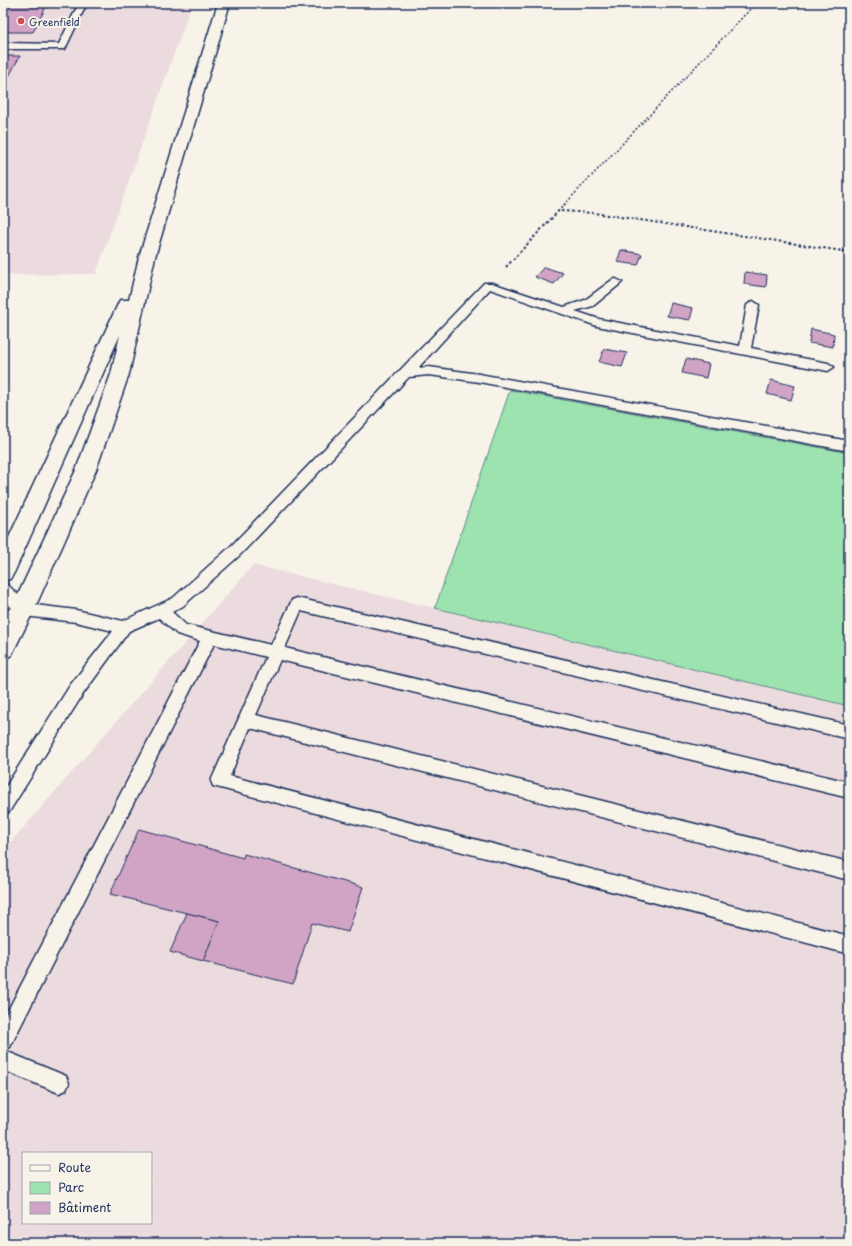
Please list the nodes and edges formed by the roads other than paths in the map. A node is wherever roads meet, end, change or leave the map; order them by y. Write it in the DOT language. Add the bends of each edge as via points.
graph roads {
  1 [pos="83,3"];
  2 [pos="224,3"];
  3 [pos="3,46"];
  4 [pos="147,257"];
  5 [pos="616,282"];
  6 [pos="753,305"];
  7 [pos="562,311"];
  8 [pos="744,350"];
  9 [pos="828,367"];
  10 [pos="406,373"];
  11 [pos="849,446"];
  12 [pos="3,573"];
  13 [pos="3,589"];
  14 [pos="23,610"];
  15 [pos="160,610"];
  16 [pos="3,618"];
  17 [pos="124,627"];
  18 [pos="210,637"];
  19 [pos="3,648"];
  20 [pos="276,653"];
  21 [pos="246,720"];
  22 [pos="849,732"];
  23 [pos="849,790"];
  24 [pos="3,806"];
  25 [pos="849,870"];
  26 [pos="849,945"];
  27 [pos="3,1040"];
  28 [pos="3,1060"];
  29 [pos="59,1083"];
  1 -- 3 [label="lane" via="62,47"];
  2 -- 4 [label="main road"];
  4 -- 12 [label="main road"];
  4 -- 14 [label="main road" via="120,374 86,470"];
  5 -- 7 [label="lane" via="589,303"];
  6 -- 8 [label="lane"];
  7 -- 8 [label="lane" via="597,322"];
  7 -- 10 [label="lane" via="488,285"];
  8 -- 9 [label="lane"];
  10 -- 11 [label="lane" via="430,371 480,378"];
  10 -- 15 [label="lane" via="235,551 178,602"];
  13 -- 14 [label="lane"];
  14 -- 16 [label="lane"];
  14 -- 17 [label="lane" via="76,616"];
  14 -- 19 [label="main road"];
  15 -- 17 [label="lane"];
  15 -- 18 [label="lane" via="182,630"];
  17 -- 24 [label="lane" via="77,689"];
  18 -- 20 [label="lane"];
  18 -- 27 [label="lane"];
  20 -- 21 [label="lane"];
  20 -- 22 [label="lane" via="297,604"];
  20 -- 23 [label="lane"];
  21 -- 25 [label="lane"];
  21 -- 26 [label="lane" via="219,781"];
  28 -- 29 [label="lane"];
}
